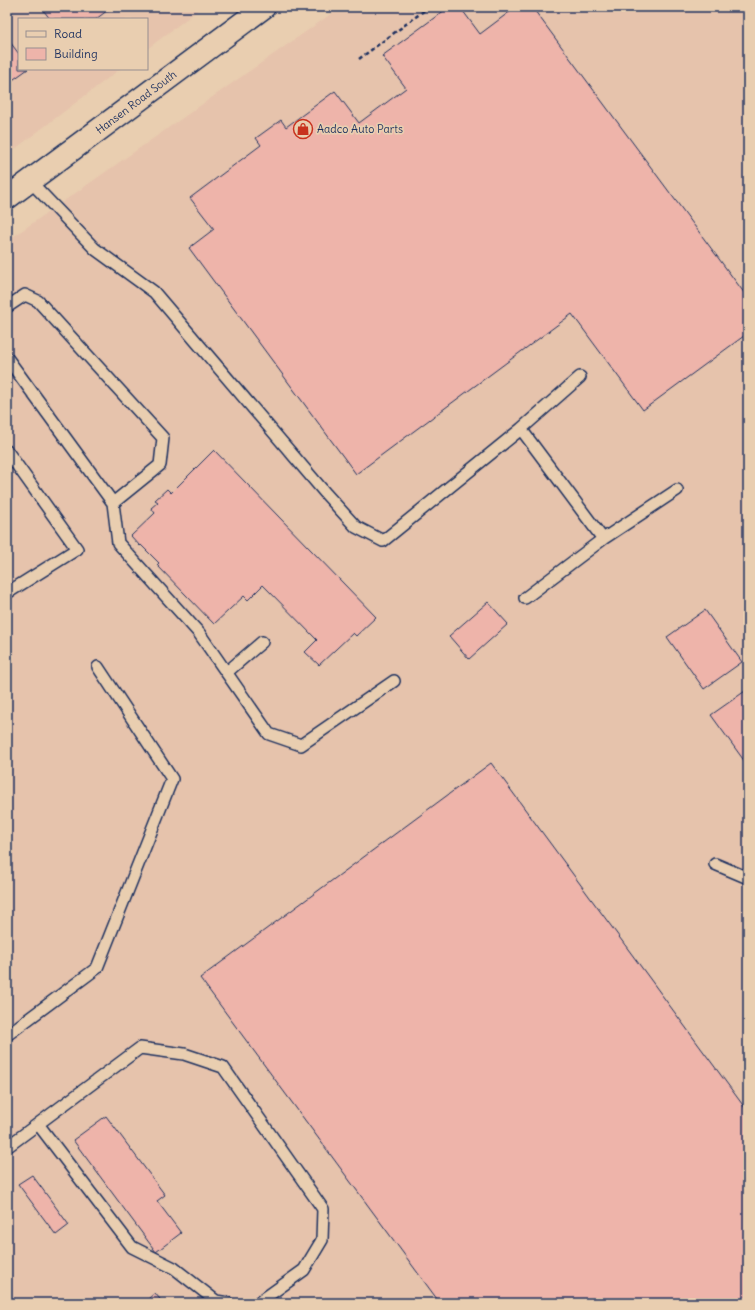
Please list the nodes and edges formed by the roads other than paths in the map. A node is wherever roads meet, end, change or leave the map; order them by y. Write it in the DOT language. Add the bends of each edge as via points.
graph roads {
  1 [pos="264,7"];
  2 [pos="30,181"];
  3 [pos="7,198"];
  4 [pos="7,307"];
  5 [pos="7,358"];
  6 [pos="580,377"];
  7 [pos="521,429"];
  8 [pos="7,451"];
  9 [pos="677,490"];
  10 [pos="113,503"];
  11 [pos="603,539"];
  12 [pos="7,590"];
  13 [pos="525,598"];
  14 [pos="262,642"];
  15 [pos="98,667"];
  16 [pos="227,672"];
  17 [pos="394,681"];
  18 [pos="715,864"];
  19 [pos="748,878"];
  20 [pos="7,1035"];
  21 [pos="38,1124"];
  22 [pos="7,1147"];
  23 [pos="228,1303"];
  24 [pos="258,1303"];
  1 -- 2 [label="street, Hansen Road South"];
  2 -- 3 [label="street, Hansen Road South"];
  2 -- 7 [label="lane" via="95,249 154,292 356,527 383,541"];
  4 -- 10 [label="lane" via="25,295 38,301 163,438 160,465"];
  5 -- 10 [label="lane"];
  6 -- 7 [label="lane"];
  7 -- 11 [label="lane"];
  8 -- 12 [label="lane" via="77,548 7,593"];
  9 -- 11 [label="lane"];
  10 -- 16 [label="lane" via="118,543 200,633"];
  11 -- 13 [label="lane"];
  14 -- 16 [label="lane"];
  15 -- 20 [label="lane" via="172,779 97,968"];
  16 -- 17 [label="lane" via="269,734 301,745"];
  18 -- 19 [label="lane"];
  21 -- 22 [label="lane"];
  21 -- 23 [label="lane" via="132,1247 174,1268 216,1301"];
  21 -- 24 [label="lane" via="140,1048 184,1054 223,1067 323,1209 322,1240 304,1270"];
}
